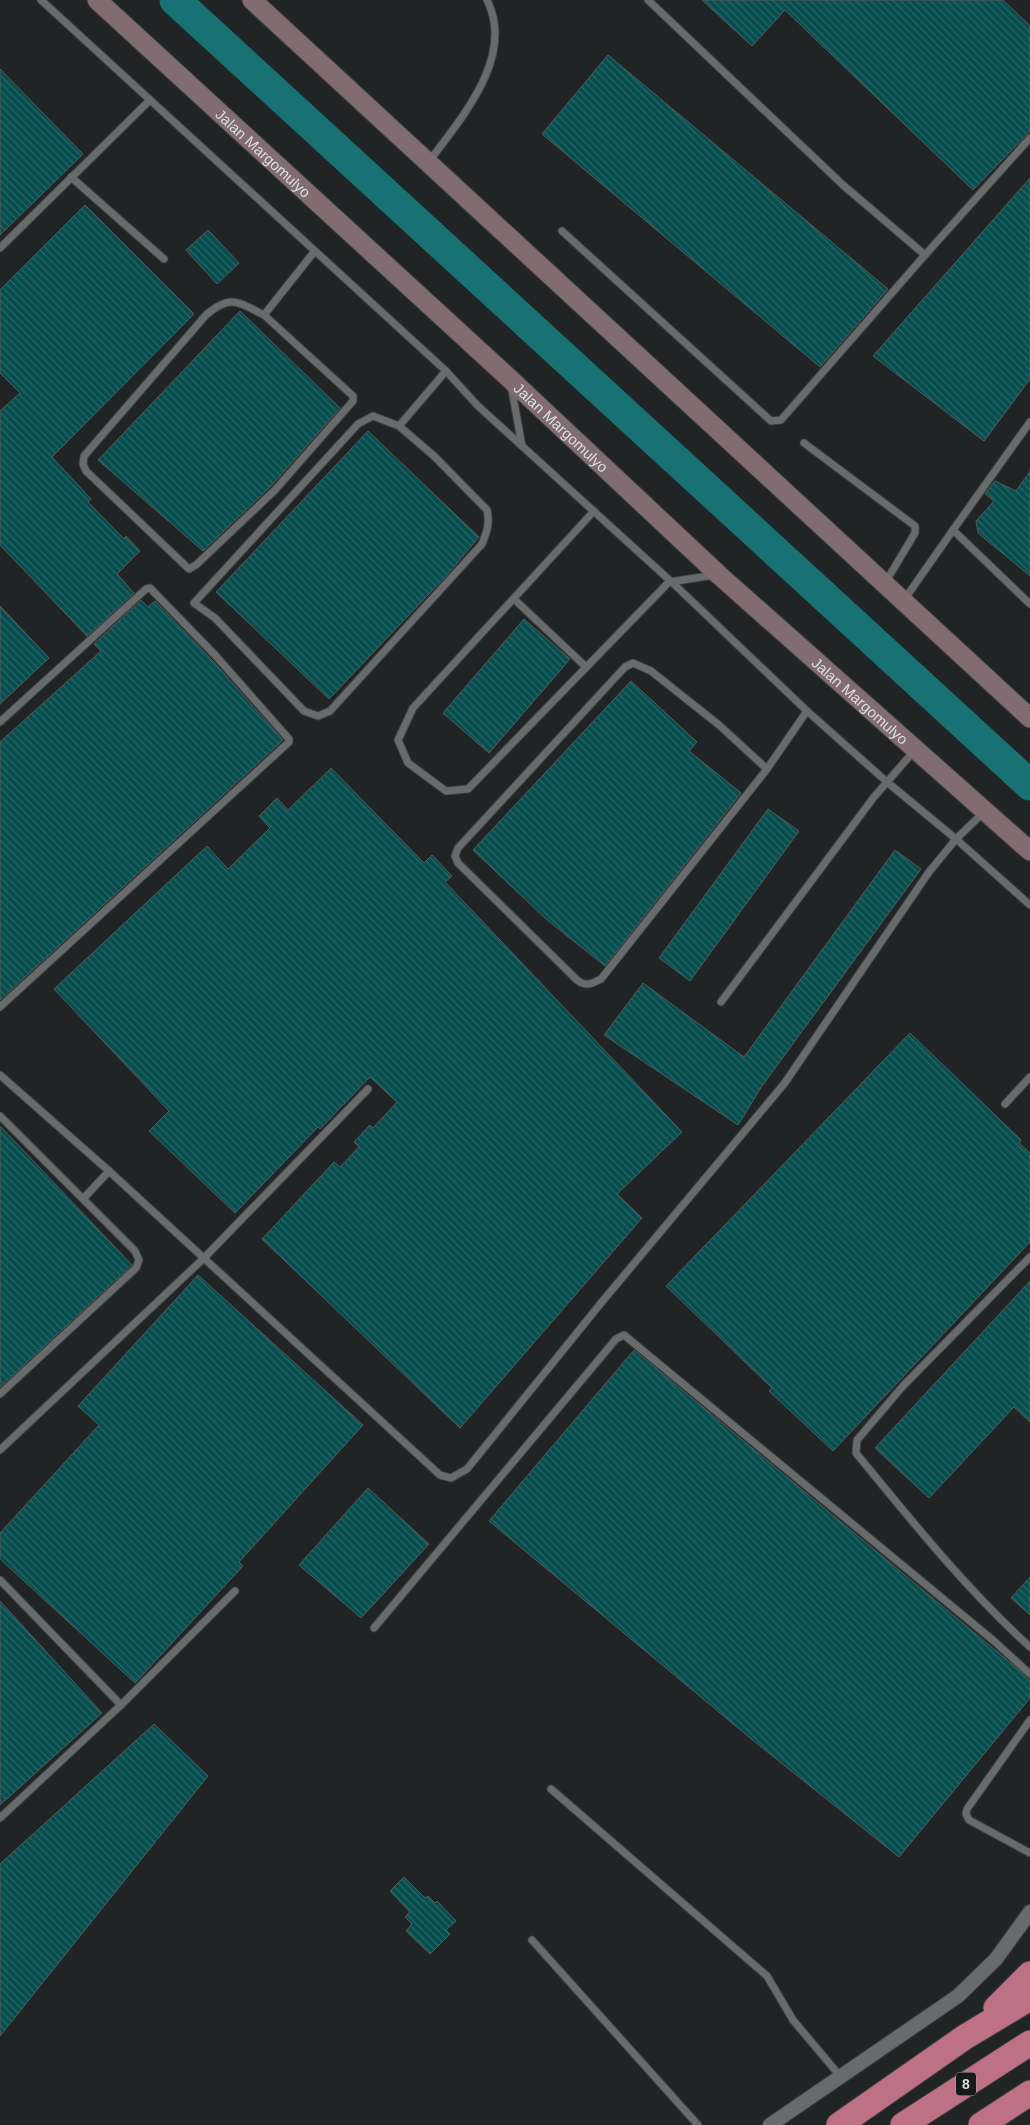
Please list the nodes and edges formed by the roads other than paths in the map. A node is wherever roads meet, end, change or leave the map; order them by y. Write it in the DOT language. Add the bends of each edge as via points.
graph roads {
  1 [pos="41,0"];
  2 [pos="97,0"];
  3 [pos="252,0"];
  4 [pos="487,0"];
  5 [pos="648,0"];
  6 [pos="150,100"];
  7 [pos="1030,138"];
  8 [pos="428,163"];
  9 [pos="71,177"];
  10 [pos="562,231"];
  11 [pos="0,248"];
  12 [pos="314,252"];
  13 [pos="926,255"];
  14 [pos="164,259"];
  15 [pos="264,315"];
  16 [pos="446,372"];
  17 [pos="510,379"];
  18 [pos="1030,422"];
  19 [pos="399,426"];
  20 [pos="804,443"];
  21 [pos="522,447"];
  22 [pos="594,511"];
  23 [pos="953,530"];
  24 [pos="719,575"];
  25 [pos="669,582"];
  26 [pos="885,583"];
  27 [pos="514,599"];
  28 [pos="904,600"];
  29 [pos="1030,604"];
  30 [pos="586,666"];
  31 [pos="808,710"];
  32 [pos="1030,717"];
  33 [pos="0,722"];
  34 [pos="916,748"];
  35 [pos="767,769"];
  36 [pos="887,782"];
  37 [pos="985,811"];
  38 [pos="956,839"];
  39 [pos="1030,851"];
  40 [pos="1030,905"];
  41 [pos="721,1002"];
  42 [pos="0,1007"];
  43 [pos="0,1075"];
  44 [pos="1030,1077"];
  45 [pos="368,1089"];
  46 [pos="1005,1104"];
  47 [pos="0,1116"];
  48 [pos="109,1171"];
  49 [pos="84,1198"];
  50 [pos="1030,1257"];
  51 [pos="203,1258"];
  52 [pos="0,1394"];
  53 [pos="0,1450"];
  54 [pos="0,1580"];
  55 [pos="235,1591"];
  56 [pos="374,1628"];
  57 [pos="1030,1647"];
  58 [pos="1030,1674"];
  59 [pos="121,1705"];
  60 [pos="1030,1720"];
  61 [pos="551,1789"];
  62 [pos="0,1818"];
  63 [pos="1030,1853"];
  64 [pos="1030,1912"];
  65 [pos="532,1940"];
  66 [pos="1030,1974"];
  67 [pos="1030,1998"];
  68 [pos="965,2038"];
  69 [pos="1030,2043"];
  70 [pos="840,2076"];
  71 [pos="1030,2093"];
  72 [pos="698,2125"];
  73 [pos="770,2125"];
  74 [pos="839,2125"];
  75 [pos="903,2125"];
  76 [pos="981,2125"];
  1 -- 6 [label="lane"];
  2 -- 17 [label="main road, Jalan Margomulyo"];
  3 -- 8 [label="main road"];
  4 -- 8 [label="lane" via="494,13 495,40 490,63 478,92"];
  5 -- 13 [label="lane" via="843,185"];
  6 -- 9 [label="lane"];
  6 -- 12 [label="lane"];
  7 -- 13 [label="lane"];
  8 -- 26 [label="main road"];
  9 -- 11 [label="lane"];
  9 -- 14 [label="lane"];
  10 -- 13 [label="lane" via="771,421 781,420"];
  12 -- 15 [label="lane"];
  12 -- 16 [label="lane"];
  15 -- 15 [label="lane" via="238,302 227,301 206,315 84,456 86,471 189,569 275,490 353,401 353,396"];
  16 -- 19 [label="lane"];
  16 -- 21 [label="lane"];
  17 -- 21 [label="lane"];
  17 -- 24 [label="main road, Jalan Margomulyo"];
  18 -- 23 [label="lane"];
  19 -- 19 [label="lane" via="487,510 487,532 482,544 330,711 318,716 304,712 216,618 194,603 358,424 373,416"];
  20 -- 26 [label="lane" via="915,526 916,533"];
  21 -- 22 [label="lane"];
  22 -- 25 [label="lane"];
  22 -- 27 [label="lane"];
  23 -- 28 [label="lane"];
  23 -- 29 [label="lane"];
  24 -- 25 [label="lane"];
  24 -- 34 [label="main road, Jalan Margomulyo"];
  25 -- 30 [label="lane"];
  25 -- 31 [label="lane"];
  26 -- 28 [label="main road"];
  27 -- 30 [label="lane"];
  27 -- 30 [label="lane" via="413,708 398,740 408,763 446,792 468,788"];
  28 -- 32 [label="main road"];
  31 -- 35 [label="lane"];
  31 -- 36 [label="lane"];
  33 -- 42 [label="lane" via="150,588 289,739"];
  34 -- 36 [label="lane"];
  34 -- 37 [label="main road, Jalan Margomulyo"];
  35 -- 35 [label="lane" via="601,979 592,984 583,985 576,980 458,863 455,856 458,848 625,667 633,664 651,671 719,725"];
  36 -- 38 [label="lane"];
  36 -- 41 [label="lane"];
  37 -- 38 [label="lane"];
  37 -- 39 [label="main road, Jalan Margomulyo"];
  38 -- 40 [label="lane"];
  38 -- 51 [label="lane" via="929,872 784,1084 467,1470 451,1478 440,1475"];
  43 -- 48 [label="lane"];
  44 -- 46 [label="lane"];
  45 -- 51 [label="lane"];
  47 -- 49 [label="lane"];
  48 -- 49 [label="lane"];
  48 -- 51 [label="lane"];
  49 -- 52 [label="lane" via="140,1260 136,1268"];
  50 -- 57 [label="lane" via="903,1386 857,1440 855,1448 900,1506 995,1615"];
  51 -- 53 [label="lane"];
  54 -- 59 [label="lane"];
  55 -- 59 [label="lane"];
  56 -- 58 [label="lane" via="616,1339 624,1335"];
  59 -- 62 [label="lane"];
  60 -- 63 [label="lane" via="966,1814 969,1820"];
  61 -- 70 [label="lane" via="767,1976 793,2020"];
  64 -- 70 [label="street" via="996,1959 958,1996"];
  65 -- 72 [label="lane"];
  66 -- 68 [label="highway"];
  67 -- 68 [label="highway"];
  68 -- 74 [label="highway"];
  69 -- 75 [label="highway, 8"];
  70 -- 73 [label="street"];
  71 -- 76 [label="highway"];
}
